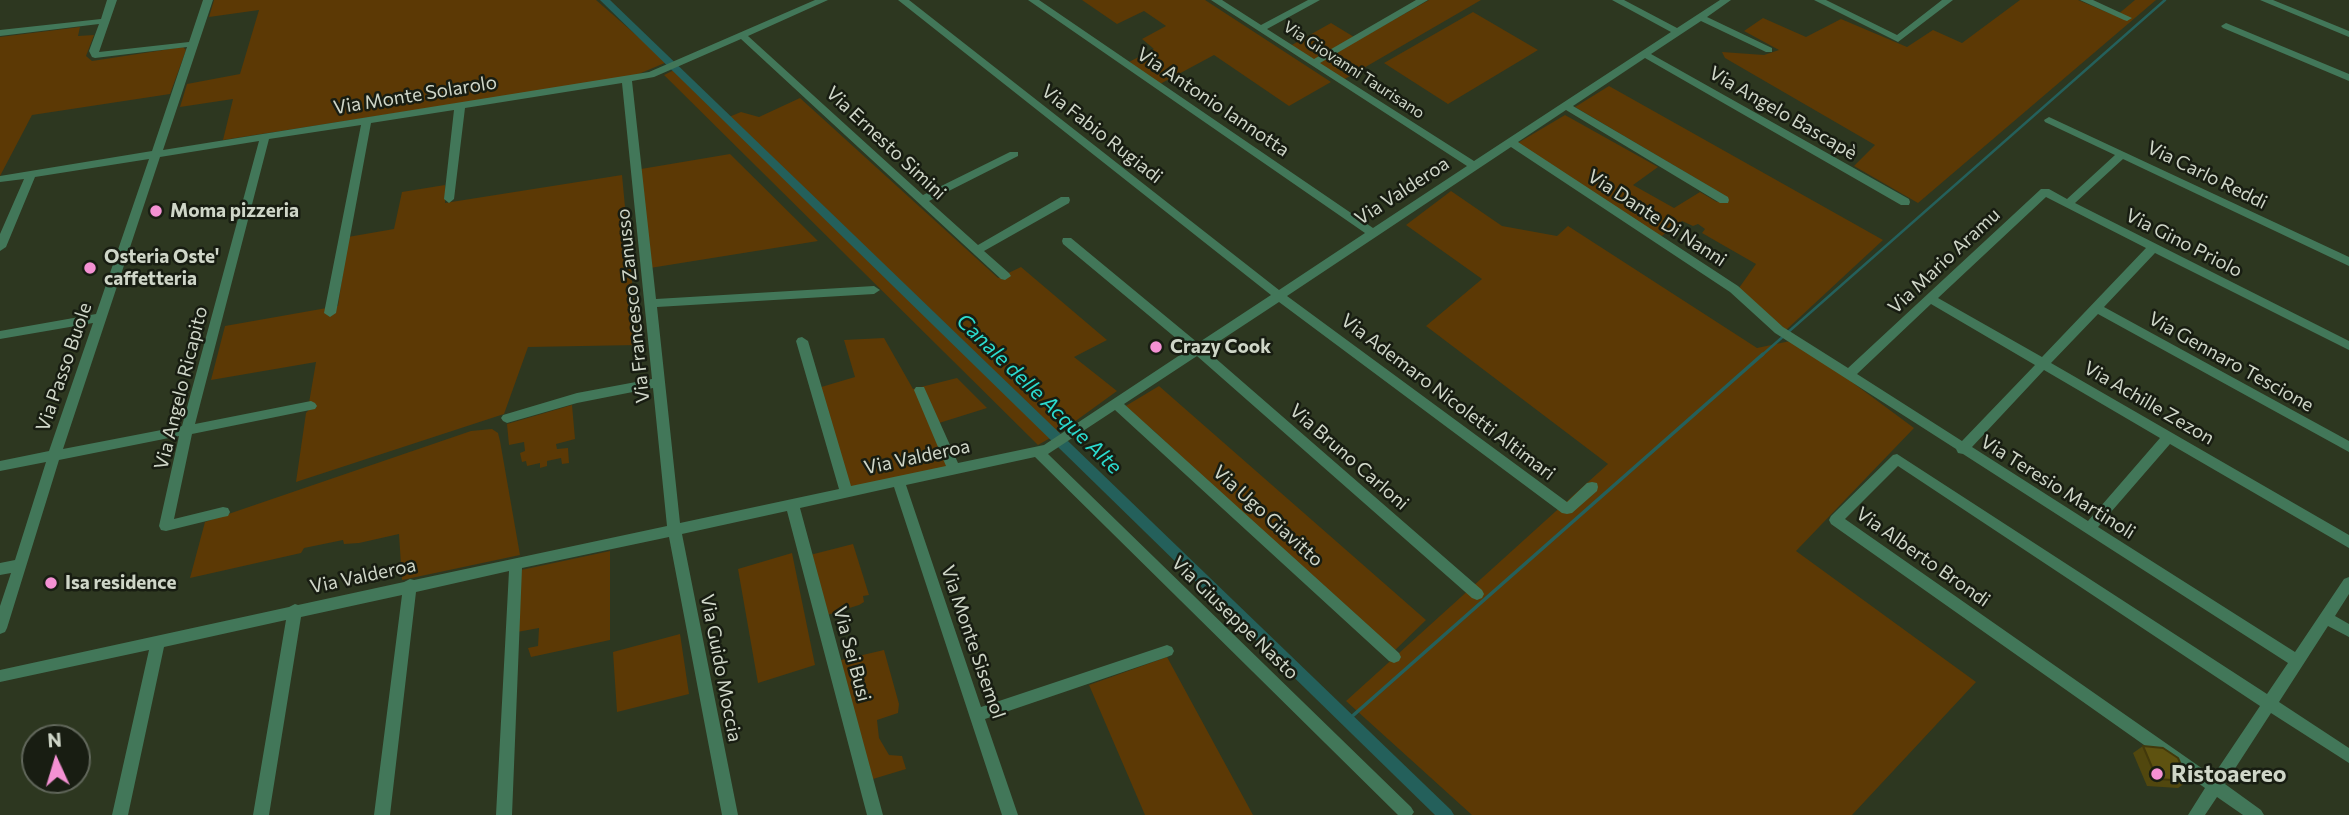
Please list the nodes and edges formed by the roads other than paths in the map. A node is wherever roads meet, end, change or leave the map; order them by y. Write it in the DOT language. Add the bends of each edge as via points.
graph roads {
  1 [pos="112,0"];
  2 [pos="208,0"];
  3 [pos="823,0"];
  4 [pos="903,0"];
  5 [pos="1033,0"];
  6 [pos="1216,0"];
  7 [pos="1315,0"];
  8 [pos="1423,0"];
  9 [pos="1617,0"];
  10 [pos="1726,0"];
  11 [pos="1819,0"];
  12 [pos="1948,0"];
  13 [pos="2085,0"];
  14 [pos="2265,0"];
  15 [pos="1701,17"];
  16 [pos="2127,18"];
  17 [pos="104,21"];
  18 [pos="2226,26"];
  19 [pos="1260,29"];
  20 [pos="1678,32"];
  21 [pos="0,33"];
  22 [pos="2349,34"];
  23 [pos="743,36"];
  24 [pos="193,44"];
  25 [pos="1769,50"];
  26 [pos="1644,54"];
  27 [pos="1313,63"];
  28 [pos="2349,78"];
  29 [pos="627,79"];
  30 [pos="460,105"];
  31 [pos="1566,106"];
  32 [pos="367,120"];
  33 [pos="2049,120"];
  34 [pos="265,136"];
  35 [pos="1511,142"];
  36 [pos="156,153"];
  37 [pos="2122,153"];
  38 [pos="1014,154"];
  39 [pos="1474,166"];
  40 [pos="31,174"];
  41 [pos="0,178"];
  42 [pos="449,199"];
  43 [pos="922,200"];
  44 [pos="1724,200"];
  45 [pos="1065,201"];
  46 [pos="1905,202"];
  47 [pos="2068,204"];
  48 [pos="1373,233"];
  49 [pos="1067,242"];
  50 [pos="0,247"];
  51 [pos="2153,248"];
  52 [pos="977,250"];
  53 [pos="2349,262"];
  54 [pos="1005,276"];
  55 [pos="874,290"];
  56 [pos="1279,296"];
  57 [pos="1930,298"];
  58 [pos="650,303"];
  59 [pos="2097,308"];
  60 [pos="330,313"];
  61 [pos="102,317"];
  62 [pos="0,335"];
  63 [pos="802,341"];
  64 [pos="1800,343"];
  65 [pos="2349,346"];
  66 [pos="1197,349"];
  67 [pos="2043,364"];
  68 [pos="1848,374"];
  69 [pos="659,382"];
  70 [pos="919,390"];
  71 [pos="1115,403"];
  72 [pos="311,405"];
  73 [pos="507,418"];
  74 [pos="187,430"];
  75 [pos="2169,436"];
  76 [pos="2349,447"];
  77 [pos="1962,449"];
  78 [pos="1042,450"];
  79 [pos="54,456"];
  80 [pos="0,466"];
  81 [pos="954,469"];
  82 [pos="898,481"];
  83 [pos="1592,487"];
  84 [pos="846,492"];
  85 [pos="792,504"];
  86 [pos="223,512"];
  87 [pos="674,529"];
  88 [pos="2089,529"];
  89 [pos="2349,542"];
  90 [pos="516,563"];
  91 [pos="20,565"];
  92 [pos="0,569"];
  93 [pos="2349,583"];
  94 [pos="410,585"];
  95 [pos="1477,593"];
  96 [pos="295,610"];
  97 [pos="2327,618"];
  98 [pos="0,628"];
  99 [pos="2349,631"];
  100 [pos="158,641"];
  101 [pos="1167,651"];
  102 [pos="1394,657"];
  103 [pos="2297,661"];
  104 [pos="0,676"];
  105 [pos="2269,703"];
  106 [pos="977,715"];
  107 [pos="2349,756"];
  108 [pos="2215,787"];
  109 [pos="1406,812"];
  110 [pos="120,815"];
  111 [pos="261,815"];
  112 [pos="382,815"];
  113 [pos="504,815"];
  114 [pos="730,815"];
  115 [pos="875,815"];
  116 [pos="1010,815"];
  117 [pos="2196,815"];
  118 [pos="2256,815"];
  1 -- 17 [label="street"];
  2 -- 24 [label="street, Via Passo Buole"];
  3 -- 23 [label="street, Via Monte Solarolo"];
  4 -- 56 [label="street, Via Fabio Rugiadi"];
  5 -- 48 [label="street, Via Antonio Iannotta"];
  6 -- 19 [label="street, Via Giovanni Taurisano"];
  7 -- 19 [label="street"];
  8 -- 27 [label="street"];
  9 -- 20 [label="street"];
  10 -- 15 [label="street, Via Valderoa"];
  11 -- 12 [label="street" via="1898,39"];
  13 -- 16 [label="street"];
  14 -- 22 [label="street"];
  15 -- 20 [label="street, Via Valderoa"];
  15 -- 25 [label="street"];
  17 -- 21 [label="street"];
  17 -- 24 [label="street" via="95,55"];
  18 -- 28 [label="street"];
  19 -- 27 [label="street, Via Giovanni Taurisano"];
  20 -- 26 [label="street, Via Valderoa"];
  23 -- 29 [label="street, Via Monte Solarolo" via="651,75"];
  23 -- 43 [label="street, Via Ernesto Simini"];
  24 -- 36 [label="street, Via Passo Buole"];
  26 -- 31 [label="street, Via Valderoa"];
  26 -- 46 [label="street, Via Angelo Bascapè"];
  27 -- 39 [label="street, Via Giovanni Taurisano"];
  29 -- 30 [label="street, Via Monte Solarolo"];
  29 -- 58 [label="street, Via Francesco Zanusso"];
  30 -- 32 [label="street, Via Monte Solarolo"];
  30 -- 42 [label="street"];
  31 -- 35 [label="street, Via Valderoa"];
  31 -- 44 [label="street"];
  32 -- 34 [label="street, Via Monte Solarolo"];
  32 -- 60 [label="street"];
  33 -- 37 [label="street, Via Carlo Reddi"];
  34 -- 36 [label="street, Via Monte Solarolo"];
  34 -- 74 [label="street, Via Angelo Ricapito"];
  35 -- 39 [label="street, Via Valderoa"];
  35 -- 64 [label="street, Via Dante Di Nanni" via="1734,289"];
  36 -- 40 [label="street, Via Monte Solarolo"];
  36 -- 61 [label="street, Via Passo Buole"];
  37 -- 47 [label="street"];
  37 -- 53 [label="street, Via Carlo Reddi"];
  38 -- 43 [label="street"];
  39 -- 48 [label="street, Via Valderoa"];
  40 -- 41 [label="street, Via Monte Solarolo"];
  40 -- 50 [label="street"];
  43 -- 52 [label="street, Via Ernesto Simini"];
  45 -- 52 [label="street"];
  47 -- 51 [label="street, Via Gino Priolo"];
  47 -- 57 [label="street, Via Mario Aramu" via="2045,192"];
  48 -- 56 [label="street, Via Valderoa"];
  49 -- 66 [label="street, Via Bruno Carloni"];
  51 -- 59 [label="street"];
  51 -- 65 [label="street, Via Gino Priolo"];
  52 -- 54 [label="street, Via Ernesto Simini"];
  55 -- 58 [label="street"];
  56 -- 66 [label="street, Via Valderoa"];
  56 -- 83 [label="street, Via Ademaro Nicoletti Altimari" via="1567,509"];
  57 -- 67 [label="street, Via Achille Zezon"];
  57 -- 68 [label="street, Via Mario Aramu"];
  58 -- 69 [label="street, Via Francesco Zanusso"];
  59 -- 67 [label="street"];
  59 -- 76 [label="street, Via Gennaro Tescione"];
  61 -- 62 [label="street"];
  61 -- 79 [label="street, Via Passo Buole"];
  63 -- 84 [label="street"];
  64 -- 68 [label="street, Via Teresio Martinoli"];
  66 -- 71 [label="street, Via Valderoa"];
  66 -- 95 [label="street, Via Bruno Carloni"];
  67 -- 75 [label="street, Via Achille Zezon"];
  67 -- 77 [label="street"];
  68 -- 77 [label="street, Via Teresio Martinoli"];
  69 -- 73 [label="street"];
  69 -- 87 [label="street, Via Francesco Zanusso"];
  70 -- 81 [label="street"];
  71 -- 78 [label="street, Via Valderoa"];
  71 -- 102 [label="street, Via Ugo Giavitto"];
  72 -- 74 [label="street"];
  74 -- 79 [label="street"];
  74 -- 86 [label="street, Via Angelo Ricapito" via="166,526"];
  75 -- 88 [label="street"];
  75 -- 89 [label="street, Via Achille Zezon"];
  77 -- 88 [label="street, Via Teresio Martinoli"];
  78 -- 81 [label="street, Via Valderoa"];
  78 -- 109 [label="street, Via Giuseppe Nasto"];
  79 -- 80 [label="street"];
  79 -- 91 [label="street, Via Passo Buole"];
  81 -- 82 [label="street, Via Valderoa"];
  82 -- 84 [label="street, Via Valderoa"];
  82 -- 106 [label="street, Via Monte Sisemol"];
  84 -- 85 [label="street, Via Valderoa"];
  85 -- 87 [label="street, Via Valderoa"];
  85 -- 115 [label="street, Via Sei Busi"];
  87 -- 90 [label="street, Via Valderoa"];
  87 -- 114 [label="street, Via Guido Moccia"];
  88 -- 103 [label="street, Via Teresio Martinoli"];
  90 -- 94 [label="street, Via Valderoa"];
  90 -- 113 [label="street"];
  91 -- 92 [label="street"];
  91 -- 98 [label="street, Via Passo Buole"];
  93 -- 97 [label="street"];
  94 -- 96 [label="street, Via Valderoa"];
  94 -- 112 [label="street"];
  96 -- 100 [label="street, Via Valderoa"];
  96 -- 111 [label="street"];
  97 -- 99 [label="street"];
  97 -- 103 [label="street"];
  100 -- 104 [label="street, Via Valderoa"];
  100 -- 110 [label="street"];
  101 -- 106 [label="street"];
  103 -- 105 [label="street"];
  105 -- 107 [label="street"];
  105 -- 108 [label="street"];
  105 -- 108 [label="street, Via Alberto Brondi" via="1897,459 1836,520"];
  106 -- 116 [label="street, Via Monte Sisemol"];
  108 -- 117 [label="street"];
  108 -- 118 [label="street"];
}
